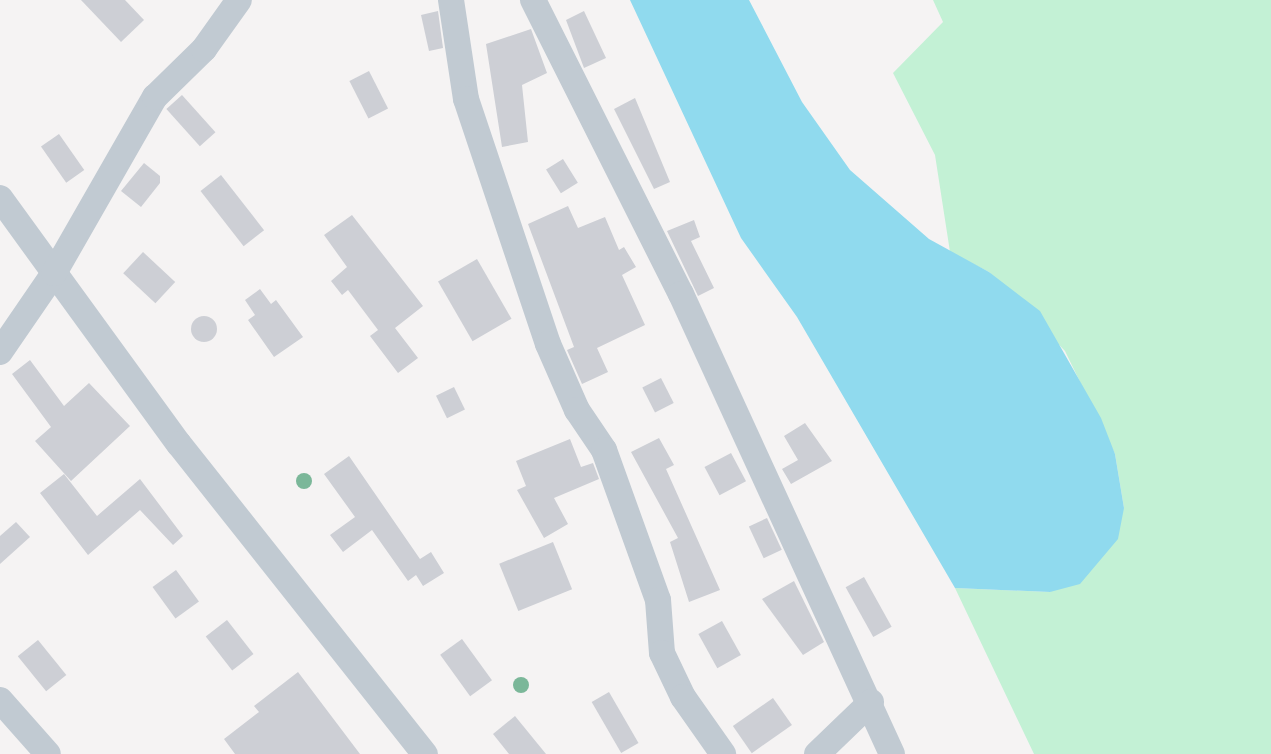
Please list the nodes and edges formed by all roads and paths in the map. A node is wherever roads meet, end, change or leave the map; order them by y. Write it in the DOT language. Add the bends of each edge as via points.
graph roads {
  1 [pos="451,0"];
  2 [pos="533,0"];
  3 [pos="238,1"];
  4 [pos="0,198"];
  5 [pos="54,273"];
  6 [pos="0,352"];
  7 [pos="0,700"];
  8 [pos="871,702"];
  9 [pos="48,754"];
  10 [pos="425,754"];
  11 [pos="723,754"];
  12 [pos="817,754"];
  13 [pos="892,754"];
  1 -- 11 [label="street" via="466,99 548,344 577,410 604,450 658,600 662,653 683,698"];
  2 -- 8 [label="street" via="681,294"];
  3 -- 5 [label="street" via="204,49 155,97"];
  4 -- 5 [label="street"];
  5 -- 6 [label="street"];
  5 -- 10 [label="street" via="179,444"];
  7 -- 9 [label="street"];
  8 -- 12 [label="street"];
  8 -- 13 [label="street"];
}
